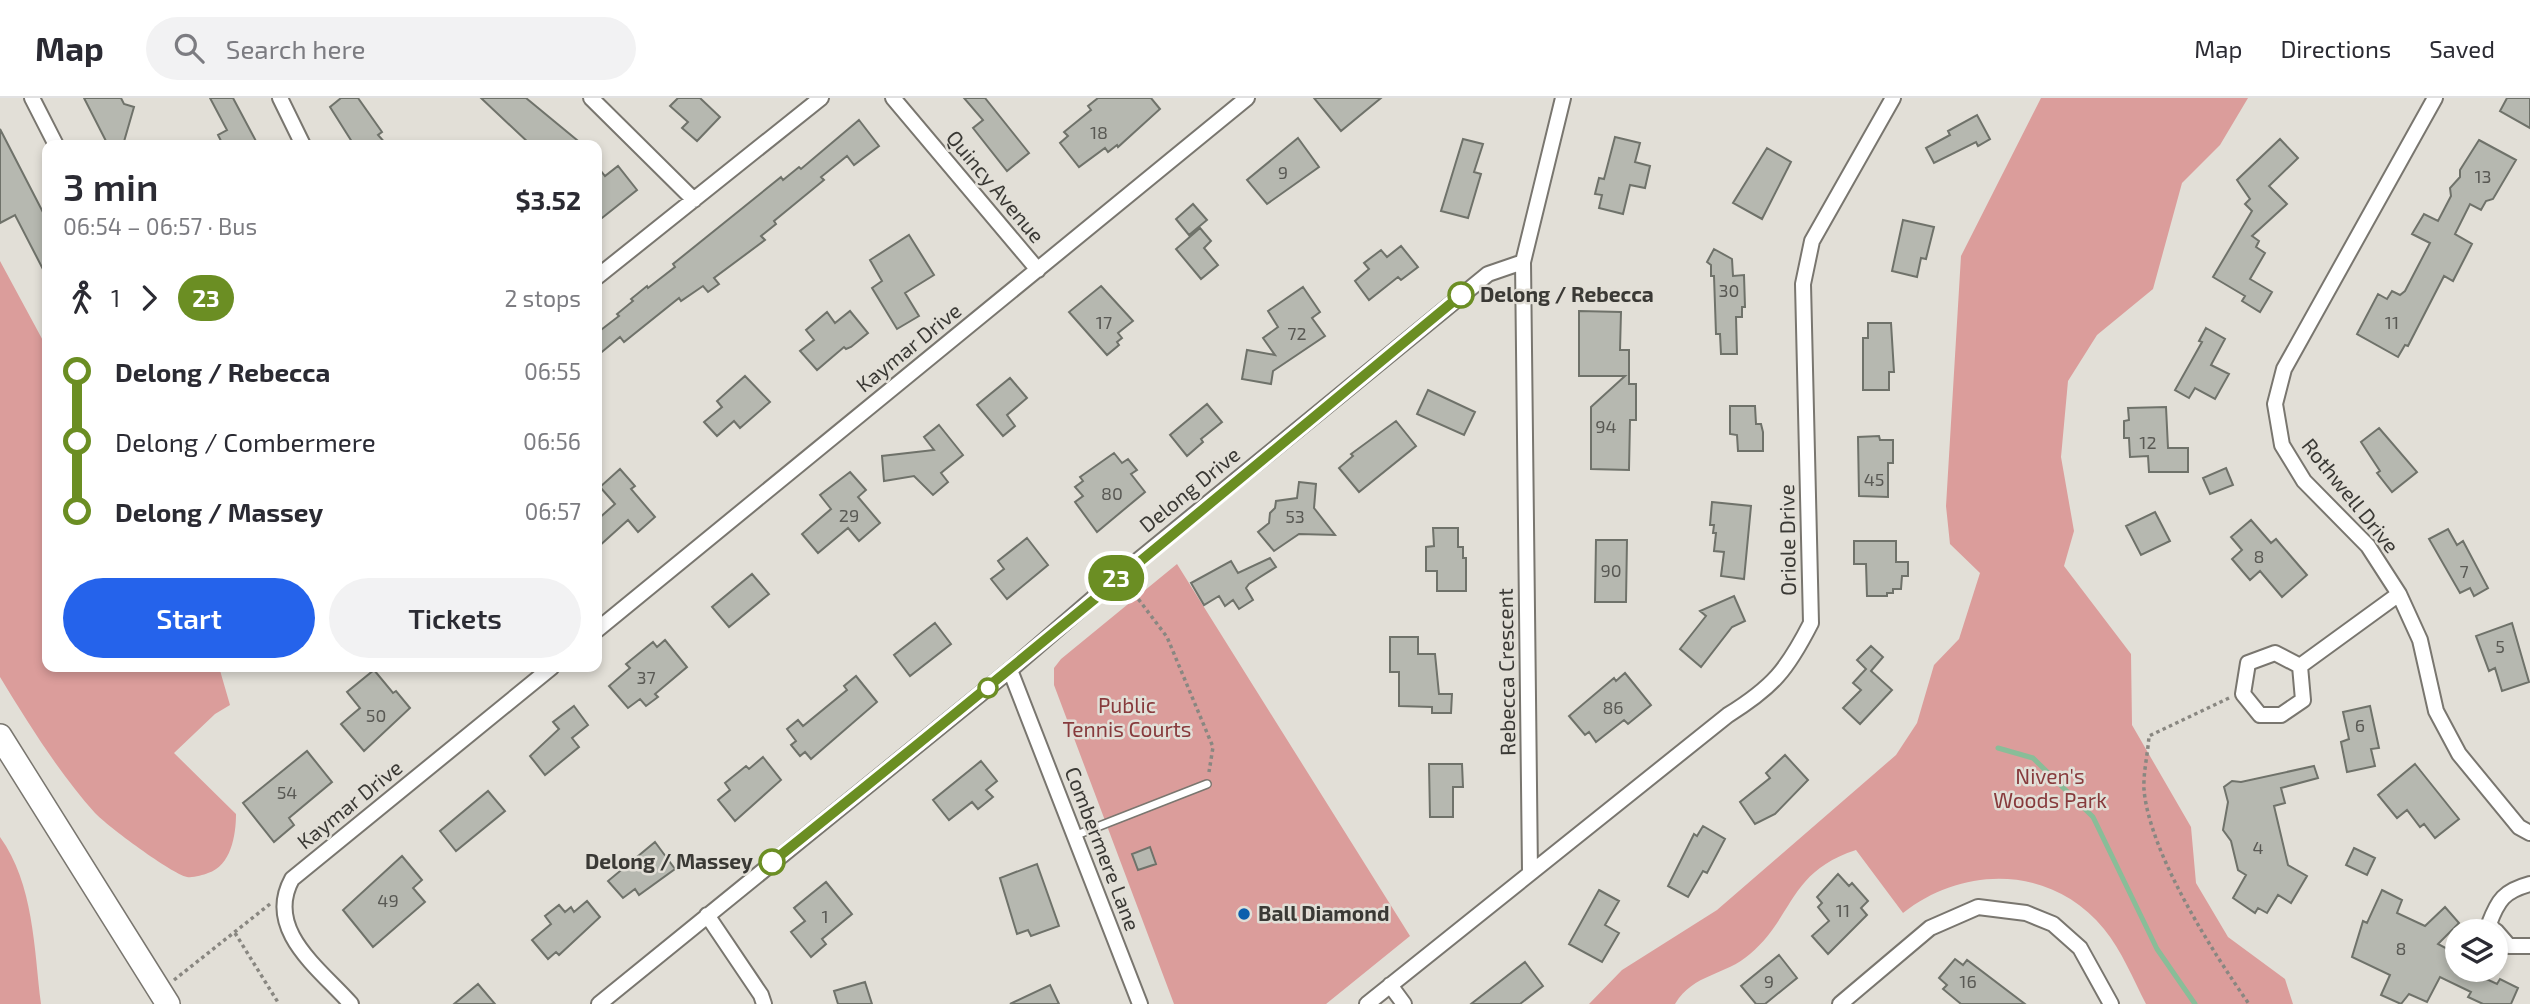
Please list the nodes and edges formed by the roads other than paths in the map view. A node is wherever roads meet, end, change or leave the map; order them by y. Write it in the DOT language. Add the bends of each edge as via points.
graph roads {
  1 [pos="32,98"];
  2 [pos="280,98"];
  3 [pos="591,98"];
  4 [pos="821,98"];
  5 [pos="893,98"];
  6 [pos="1247,98"];
  7 [pos="1563,98"];
  8 [pos="1893,98"];
  9 [pos="2435,98"];
  10 [pos="53,140"];
  11 [pos="301,140"];
  12 [pos="694,200"];
  13 [pos="1523,262"];
  14 [pos="1038,270"];
  15 [pos="602,273"];
  16 [pos="2399,594"];
  17 [pos="602,626"];
  18 [pos="2300,666"];
  19 [pos="1010,670"];
  20 [pos="546,672"];
  21 [pos="0,736"];
  22 [pos="1207,784"];
  23 [pos="2530,833"];
  24 [pos="1074,835"];
  25 [pos="1530,872"];
  26 [pos="2530,884"];
  27 [pos="707,915"];
  28 [pos="2491,919"];
  29 [pos="2508,945"];
  30 [pos="2530,946"];
  31 [pos="1390,985"];
  32 [pos="165,997"];
  33 [pos="352,1004"];
  34 [pos="599,1004"];
  35 [pos="764,1004"];
  36 [pos="1140,1004"];
  37 [pos="1367,1004"];
  38 [pos="1404,1004"];
  39 [pos="1840,1004"];
  40 [pos="2111,1004"];
  1 -- 10 [label="street"];
  2 -- 11 [label="street"];
  3 -- 12 [label="street"];
  4 -- 12 [label="street"];
  5 -- 14 [label="street, Quincy Avenue"];
  6 -- 14 [label="street, Kaymar Drive"];
  7 -- 13 [label="street"];
  8 -- 25 [label="street, Oriole Drive" via="1812,241 1803,284 1811,623 1792,661 1764,692 1728,715"];
  9 -- 16 [label="street, Rothwell Drive" via="2284,369 2275,404 2281,445 2304,481 2368,546"];
  12 -- 15 [label="street"];
  13 -- 19 [label="street, Delong Drive" via="1488,274"];
  13 -- 25 [label="street, Rebecca Crescent"];
  14 -- 17 [label="street, Kaymar Drive"];
  16 -- 18 [label="street"];
  16 -- 23 [label="street, Rothwell Drive" via="2420,640 2436,711 2459,754 2519,827"];
  18 -- 18 [label="street" via="2275,653 2248,663 2243,694 2260,715 2281,715 2302,700"];
  19 -- 24 [label="street, Combermere Lane"];
  19 -- 27 [label="street, Delong Drive"];
  20 -- 33 [label="street, Kaymar Drive" via="292,879 283,895 284,921 294,941"];
  21 -- 32 [label="main road"];
  22 -- 24 [label="lane"];
  24 -- 36 [label="street, Combermere Lane"];
  25 -- 31 [label="street"];
  26 -- 28 [label="street" via="2497,901"];
  27 -- 34 [label="street, Delong Drive"];
  27 -- 35 [label="street"];
  29 -- 30 [label="street"];
  31 -- 37 [label="street"];
  31 -- 38 [label="street"];
  39 -- 40 [label="street" via="1930,928 1978,907 2026,913 2053,924 2080,948"];
}
